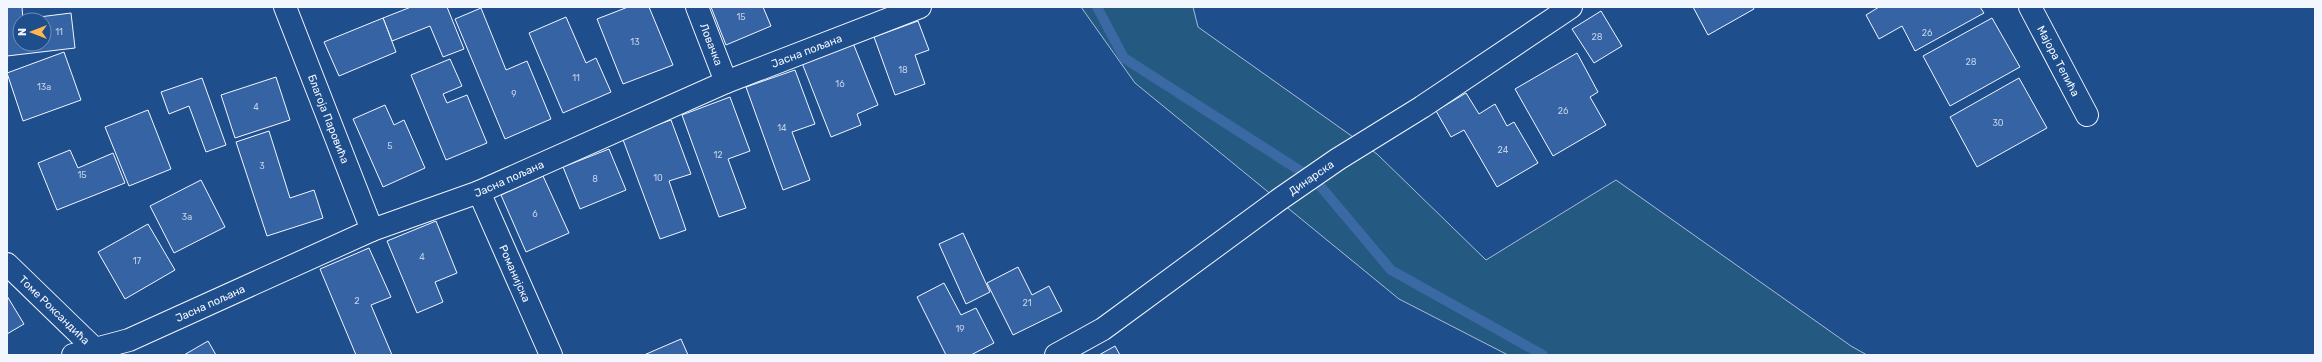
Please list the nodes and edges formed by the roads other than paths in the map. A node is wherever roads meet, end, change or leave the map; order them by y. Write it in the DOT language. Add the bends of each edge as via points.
graph roads {
  1 [pos="285,7"];
  2 [pos="697,7"];
  3 [pos="920,7"];
  4 [pos="1571,7"];
  5 [pos="2030,7"];
  6 [pos="726,82"];
  7 [pos="2087,115"];
  8 [pos="479,192"];
  9 [pos="372,230"];
  10 [pos="7,264"];
  11 [pos="99,352"];
  12 [pos="73,355"];
  13 [pos="551,355"];
  14 [pos="1056,355"];
  1 -- 9 [label="street, Благоја Паровића"];
  2 -- 6 [label="street, Ловачка"];
  3 -- 6 [label="street, Јасна пољана"];
  4 -- 14 [label="street, Динарска" via="1422,107 1338,159 1103,329"];
  5 -- 7 [label="street, Мајора Тепића"];
  6 -- 8 [label="street, Јасна пољана"];
  8 -- 9 [label="street, Јасна пољана"];
  8 -- 13 [label="street, Романијска"];
  9 -- 11 [label="street, Јасна пољана"];
  10 -- 11 [label="street, Томе Роксандића"];
  11 -- 12 [label="street, Јасна пољана"];
}
